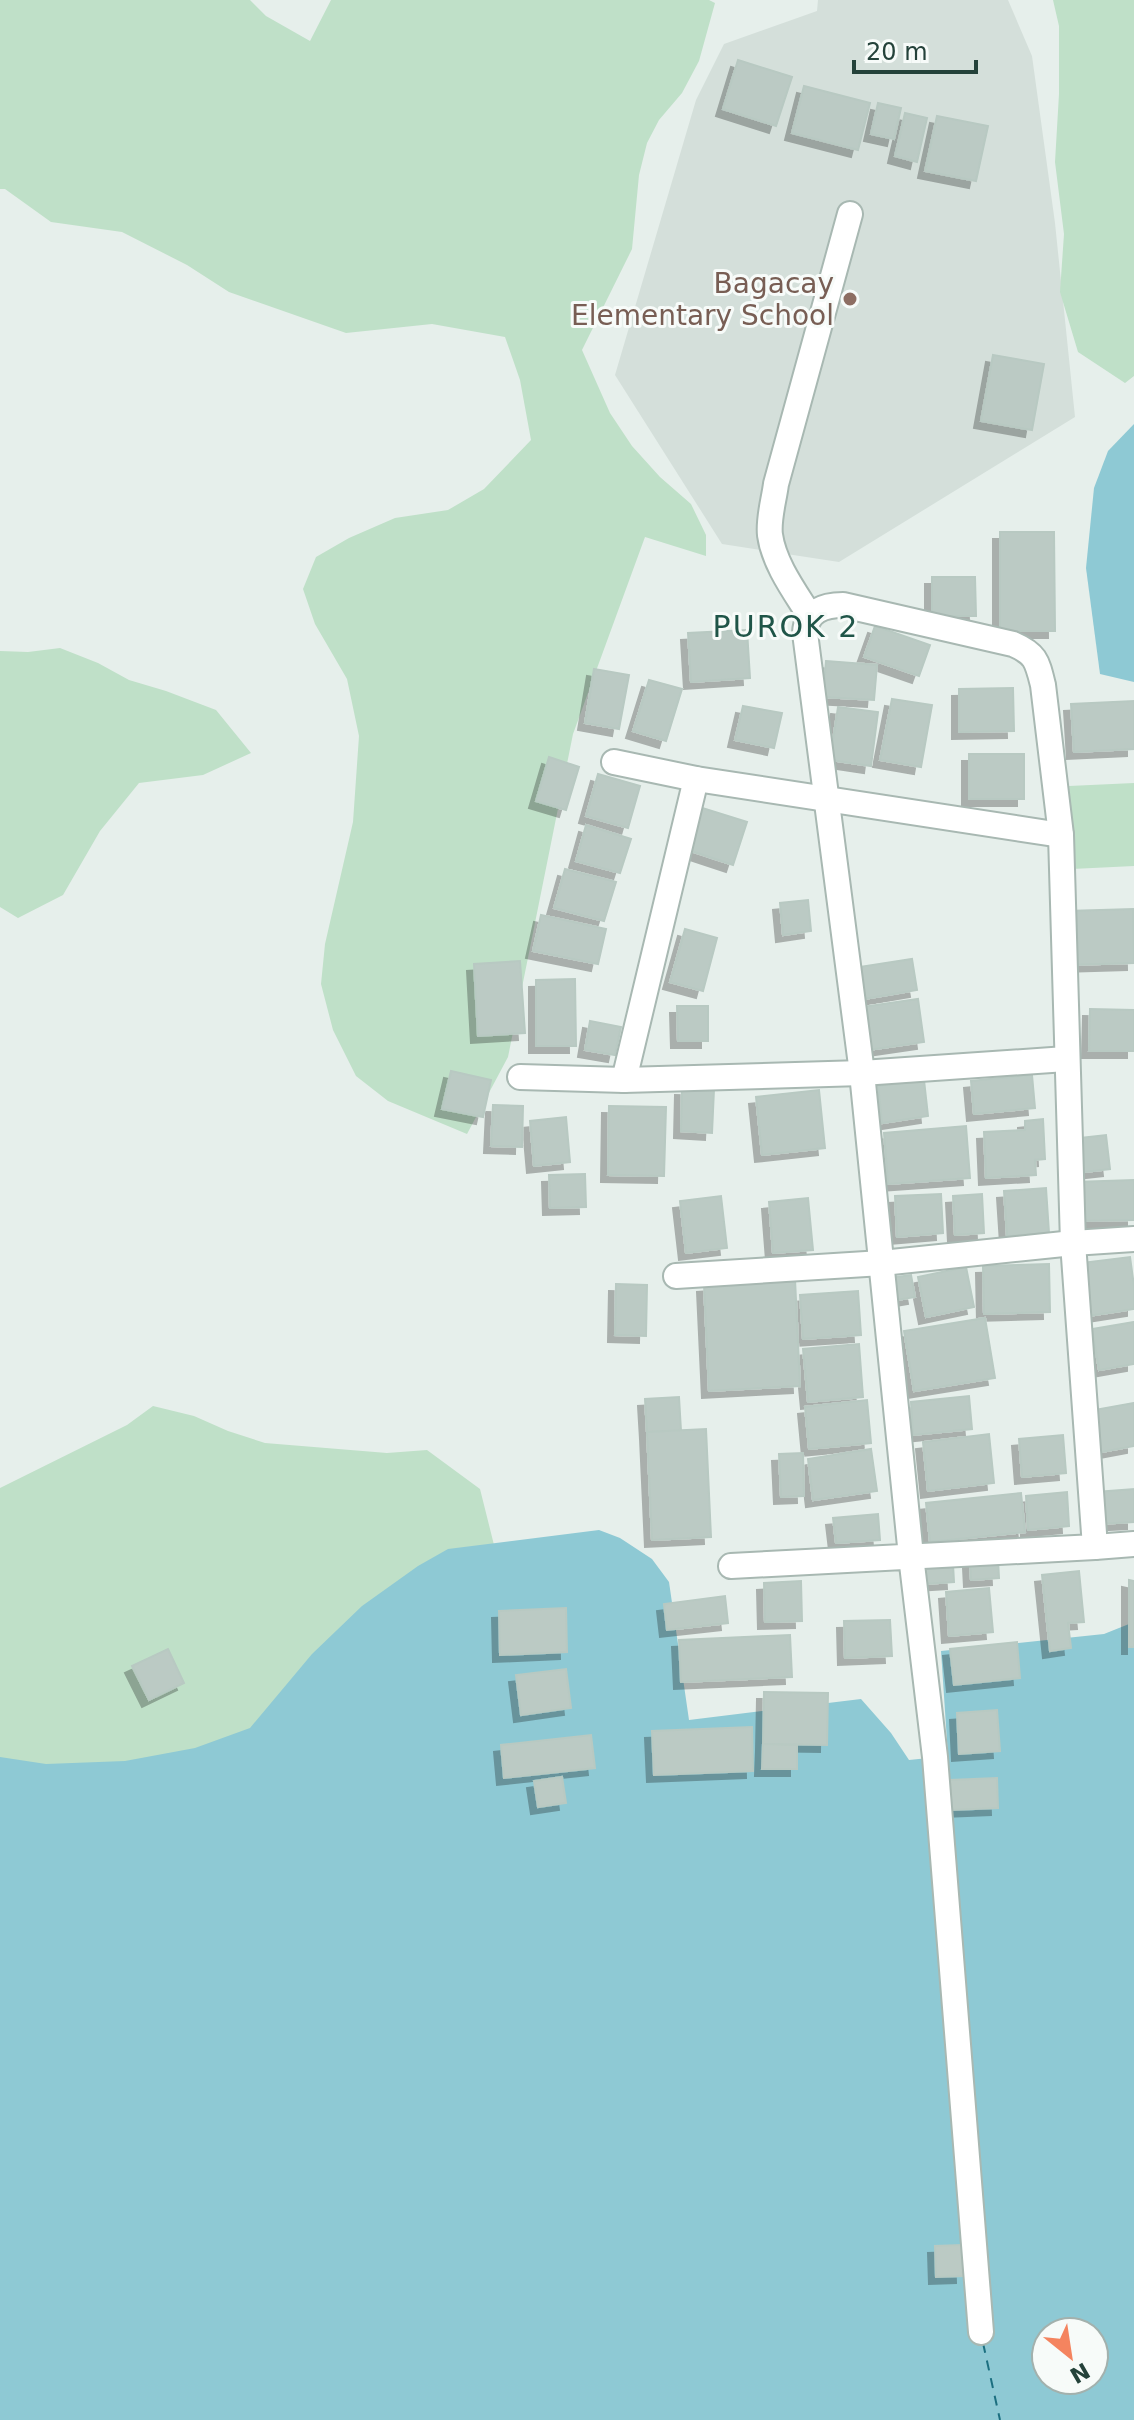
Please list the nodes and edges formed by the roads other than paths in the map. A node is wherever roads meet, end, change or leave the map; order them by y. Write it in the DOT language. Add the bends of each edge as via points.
graph roads {
  1 [pos="850,214"];
  2 [pos="810,616"];
  3 [pos="614,762"];
  4 [pos="696,779"];
  5 [pos="826,799"];
  6 [pos="1061,835"];
  7 [pos="1066,1059"];
  8 [pos="862,1073"];
  9 [pos="520,1077"];
  10 [pos="624,1080"];
  11 [pos="1134,1239"];
  12 [pos="1073,1243"];
  13 [pos="882,1263"];
  14 [pos="676,1276"];
  15 [pos="1134,1544"];
  16 [pos="1095,1547"];
  17 [pos="911,1556"];
  18 [pos="731,1566"];
  19 [pos="981,2332"];
  1 -- 2 [label="street" via="772,513 776,556"];
  2 -- 5 [label="street" via="805,633"];
  2 -- 6 [label="street" via="829,605 843,605 1029,651 1043,685"];
  3 -- 4 [label="street"];
  4 -- 5 [label="street"];
  4 -- 10 [label="street"];
  5 -- 6 [label="street"];
  5 -- 8 [label="street"];
  6 -- 7 [label="street"];
  7 -- 8 [label="street"];
  7 -- 12 [label="street"];
  8 -- 10 [label="street"];
  8 -- 13 [label="street"];
  9 -- 10 [label="street"];
  11 -- 12 [label="street"];
  12 -- 13 [label="street"];
  12 -- 16 [label="street"];
  13 -- 14 [label="street"];
  13 -- 17 [label="street"];
  15 -- 16 [label="street"];
  16 -- 17 [label="street"];
  17 -- 18 [label="street"];
  17 -- 19 [label="street" via="935,1757"];
}
